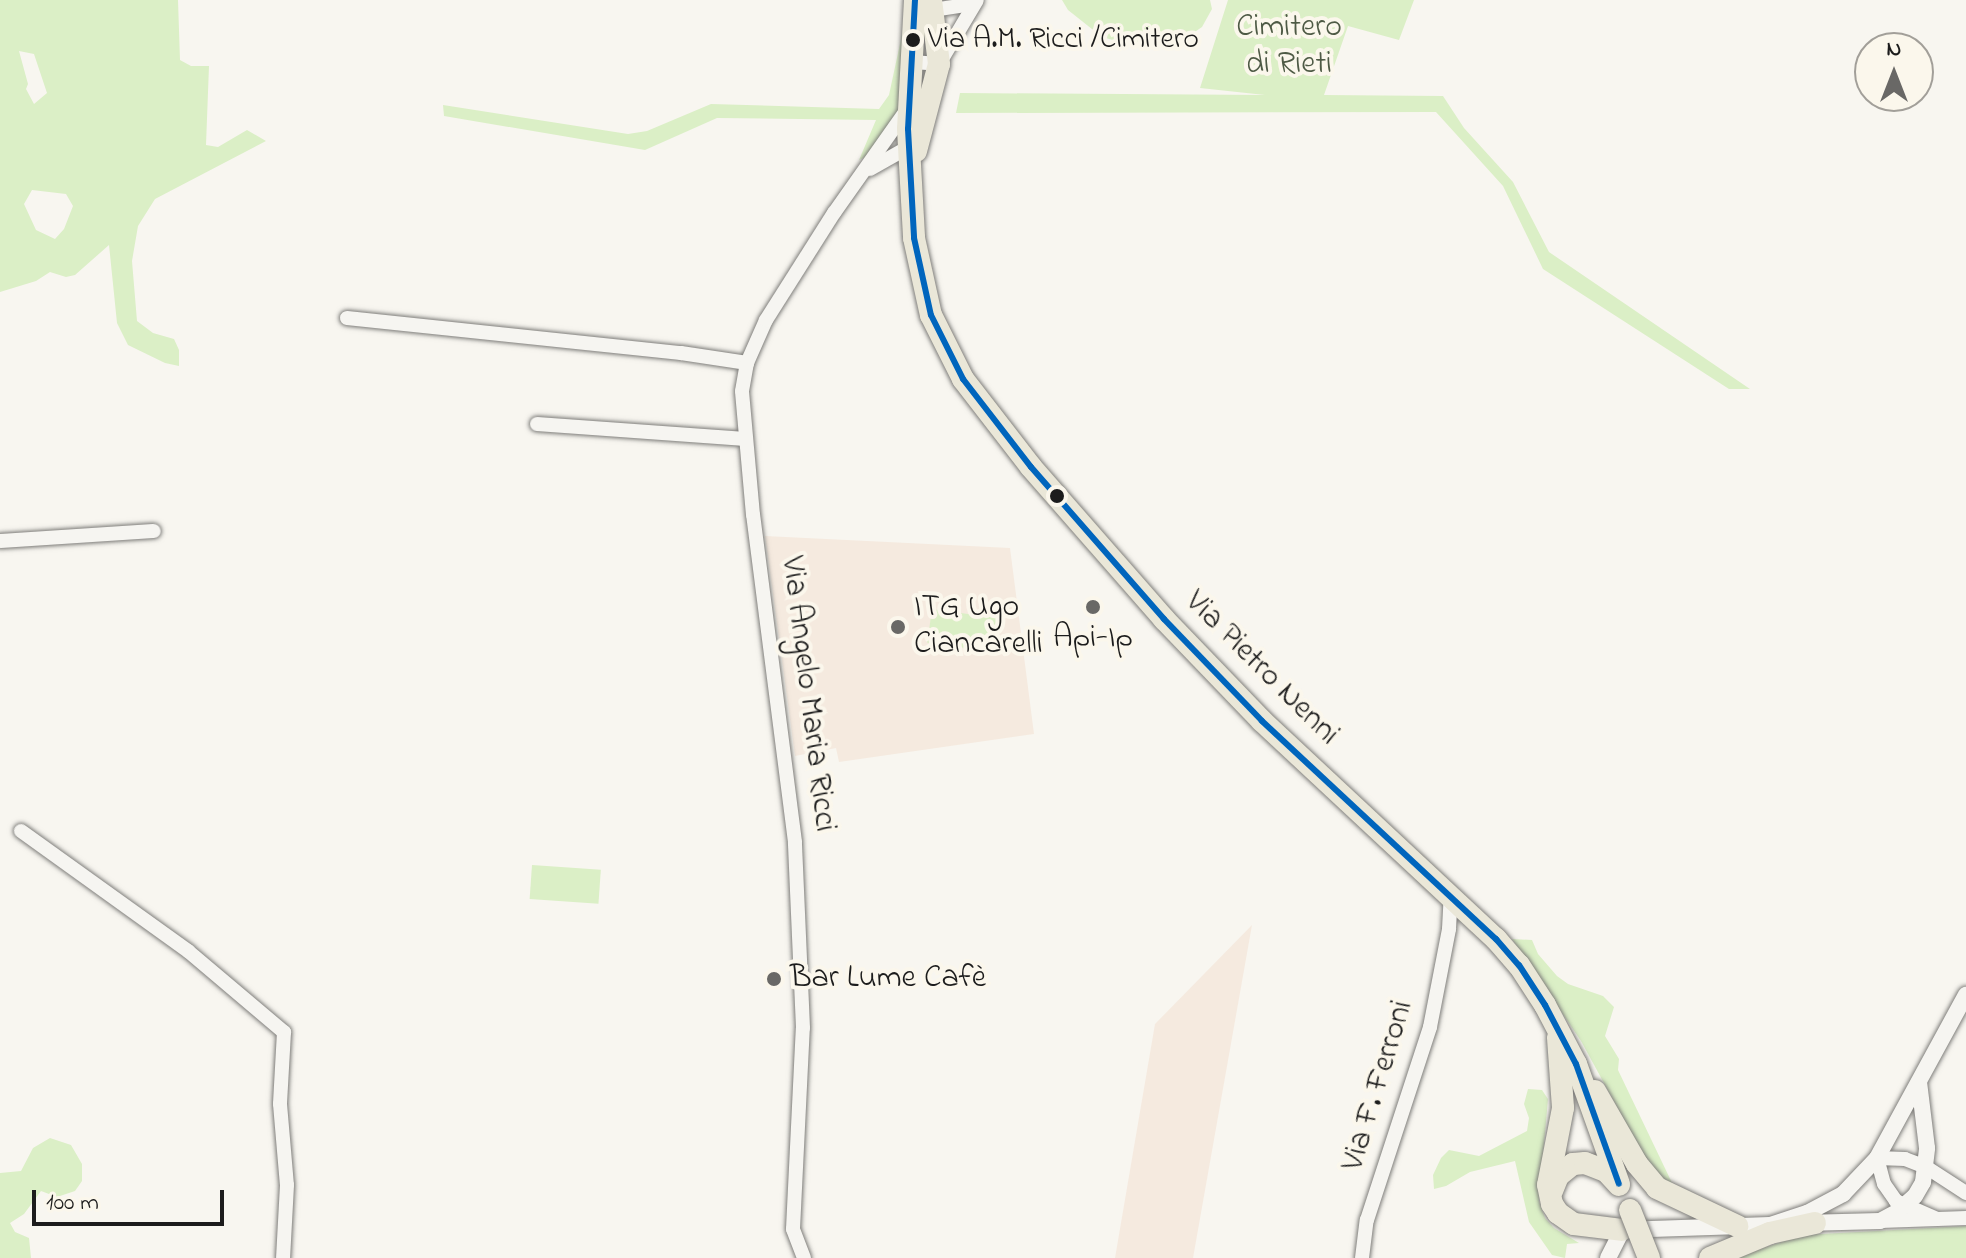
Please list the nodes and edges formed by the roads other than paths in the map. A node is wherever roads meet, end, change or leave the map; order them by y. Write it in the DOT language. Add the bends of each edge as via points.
graph roads {
  1 [pos="975,2"];
  2 [pos="924,6"];
  3 [pos="912,62"];
  4 [pos="939,64"];
  5 [pos="936,89"];
  6 [pos="910,95"];
  7 [pos="914,144"];
  8 [pos="881,163"];
  9 [pos="866,172"];
  10 [pos="912,172"];
  11 [pos="347,318"];
  12 [pos="747,363"];
  13 [pos="537,424"];
  14 [pos="745,439"];
  15 [pos="154,531"];
  16 [pos="0,541"];
  17 [pos="21,831"];
  18 [pos="1451,896"];
  19 [pos="1479,923"];
  20 [pos="1449,929"];
  21 [pos="1966,995"];
  22 [pos="1556,1025"];
  23 [pos="1576,1064"];
  24 [pos="1918,1079"];
  25 [pos="1877,1158"];
  26 [pos="1926,1167"];
  27 [pos="1619,1184"];
  28 [pos="1966,1193"];
  29 [pos="1550,1196"];
  30 [pos="1905,1206"];
  31 [pos="1966,1218"];
  32 [pos="1937,1219"];
  33 [pos="1626,1220"];
  34 [pos="1880,1221"];
  35 [pos="1815,1223"];
  36 [pos="1770,1225"];
  37 [pos="1737,1226"];
  38 [pos="793,1229"];
  39 [pos="283,1258"];
  40 [pos="792,1258"];
  41 [pos="804,1258"];
  42 [pos="1362,1258"];
  43 [pos="1608,1258"];
  44 [pos="1649,1258"];
  45 [pos="1710,1258"];
  1 -- 2 [label="street"];
  1 -- 4 [label="street"];
  2 -- 3 [label="main road, Via Angelo Maria Ricci"];
  2 -- 4 [label="main road, Via Angelo Maria Ricci"];
  3 -- 4 [label="street"];
  3 -- 6 [label="main road, Via Angelo Maria Ricci"];
  4 -- 5 [label="main road, Via Angelo Maria Ricci"];
  5 -- 6 [label="street"];
  5 -- 7 [label="main road, Via Angelo Maria Ricci"];
  6 -- 7 [label="main road, Via Angelo Maria Ricci"];
  6 -- 9 [label="street, Via Angelo Maria Ricci"];
  7 -- 8 [label="street, Via Angelo Maria Ricci"];
  7 -- 10 [label="main road, Via Angelo Maria Ricci"];
  8 -- 9 [label="street, Via Angelo Maria Ricci"];
  8 -- 10 [label="street"];
  9 -- 12 [label="street, Via Angelo Maria Ricci" via="766,320"];
  10 -- 18 [label="main road, Via Pietro Nenni" via="914,238 925,295 939,337 963,379 1031,467 1164,619 1262,721"];
  11 -- 12 [label="street"];
  12 -- 14 [label="street, Via Angelo Maria Ricci" via="742,391"];
  13 -- 14 [label="street"];
  14 -- 38 [label="street, Via Angelo Maria Ricci" via="795,842 803,1028"];
  15 -- 16 [label="street"];
  17 -- 39 [label="street" via="188,951 284,1032"];
  18 -- 19 [label="main road, Via Pietro Nenni"];
  18 -- 20 [label="street, Via F. Ferroni"];
  19 -- 20 [label="street" via="1467,921"];
  19 -- 22 [label="main road, Via Pietro Nenni" via="1519,965"];
  20 -- 42 [label="street, Via F. Ferroni" via="1430,1027 1367,1220"];
  21 -- 24 [label="street"];
  22 -- 23 [label="main road, Via Pietro Nenni"];
  22 -- 29 [label="main road" via="1563,1108"];
  23 -- 27 [label="main road, Via Pietro Nenni"];
  23 -- 37 [label="main road" via="1647,1177 1672,1197"];
  24 -- 25 [label="street"];
  24 -- 26 [label="street"];
  25 -- 26 [label="street" via="1905,1159"];
  25 -- 30 [label="street" via="1888,1192"];
  25 -- 36 [label="street" via="1843,1194"];
  26 -- 28 [label="street"];
  26 -- 30 [label="street" via="1915,1196"];
  27 -- 29 [label="main road" via="1595,1166 1573,1164 1558,1176"];
  27 -- 33 [label="main road"];
  29 -- 33 [label="main road" via="1558,1213 1574,1224"];
  30 -- 32 [label="street"];
  30 -- 34 [label="street"];
  31 -- 32 [label="street"];
  32 -- 34 [label="street"];
  33 -- 37 [label="street"];
  33 -- 43 [label="street"];
  33 -- 44 [label="main road, bridge"];
  34 -- 35 [label="street"];
  35 -- 36 [label="street"];
  35 -- 45 [label="main road" via="1770,1233"];
  36 -- 37 [label="street"];
  38 -- 40 [label="street"];
  38 -- 41 [label="street, Via Angelo Maria Ricci"];
}
